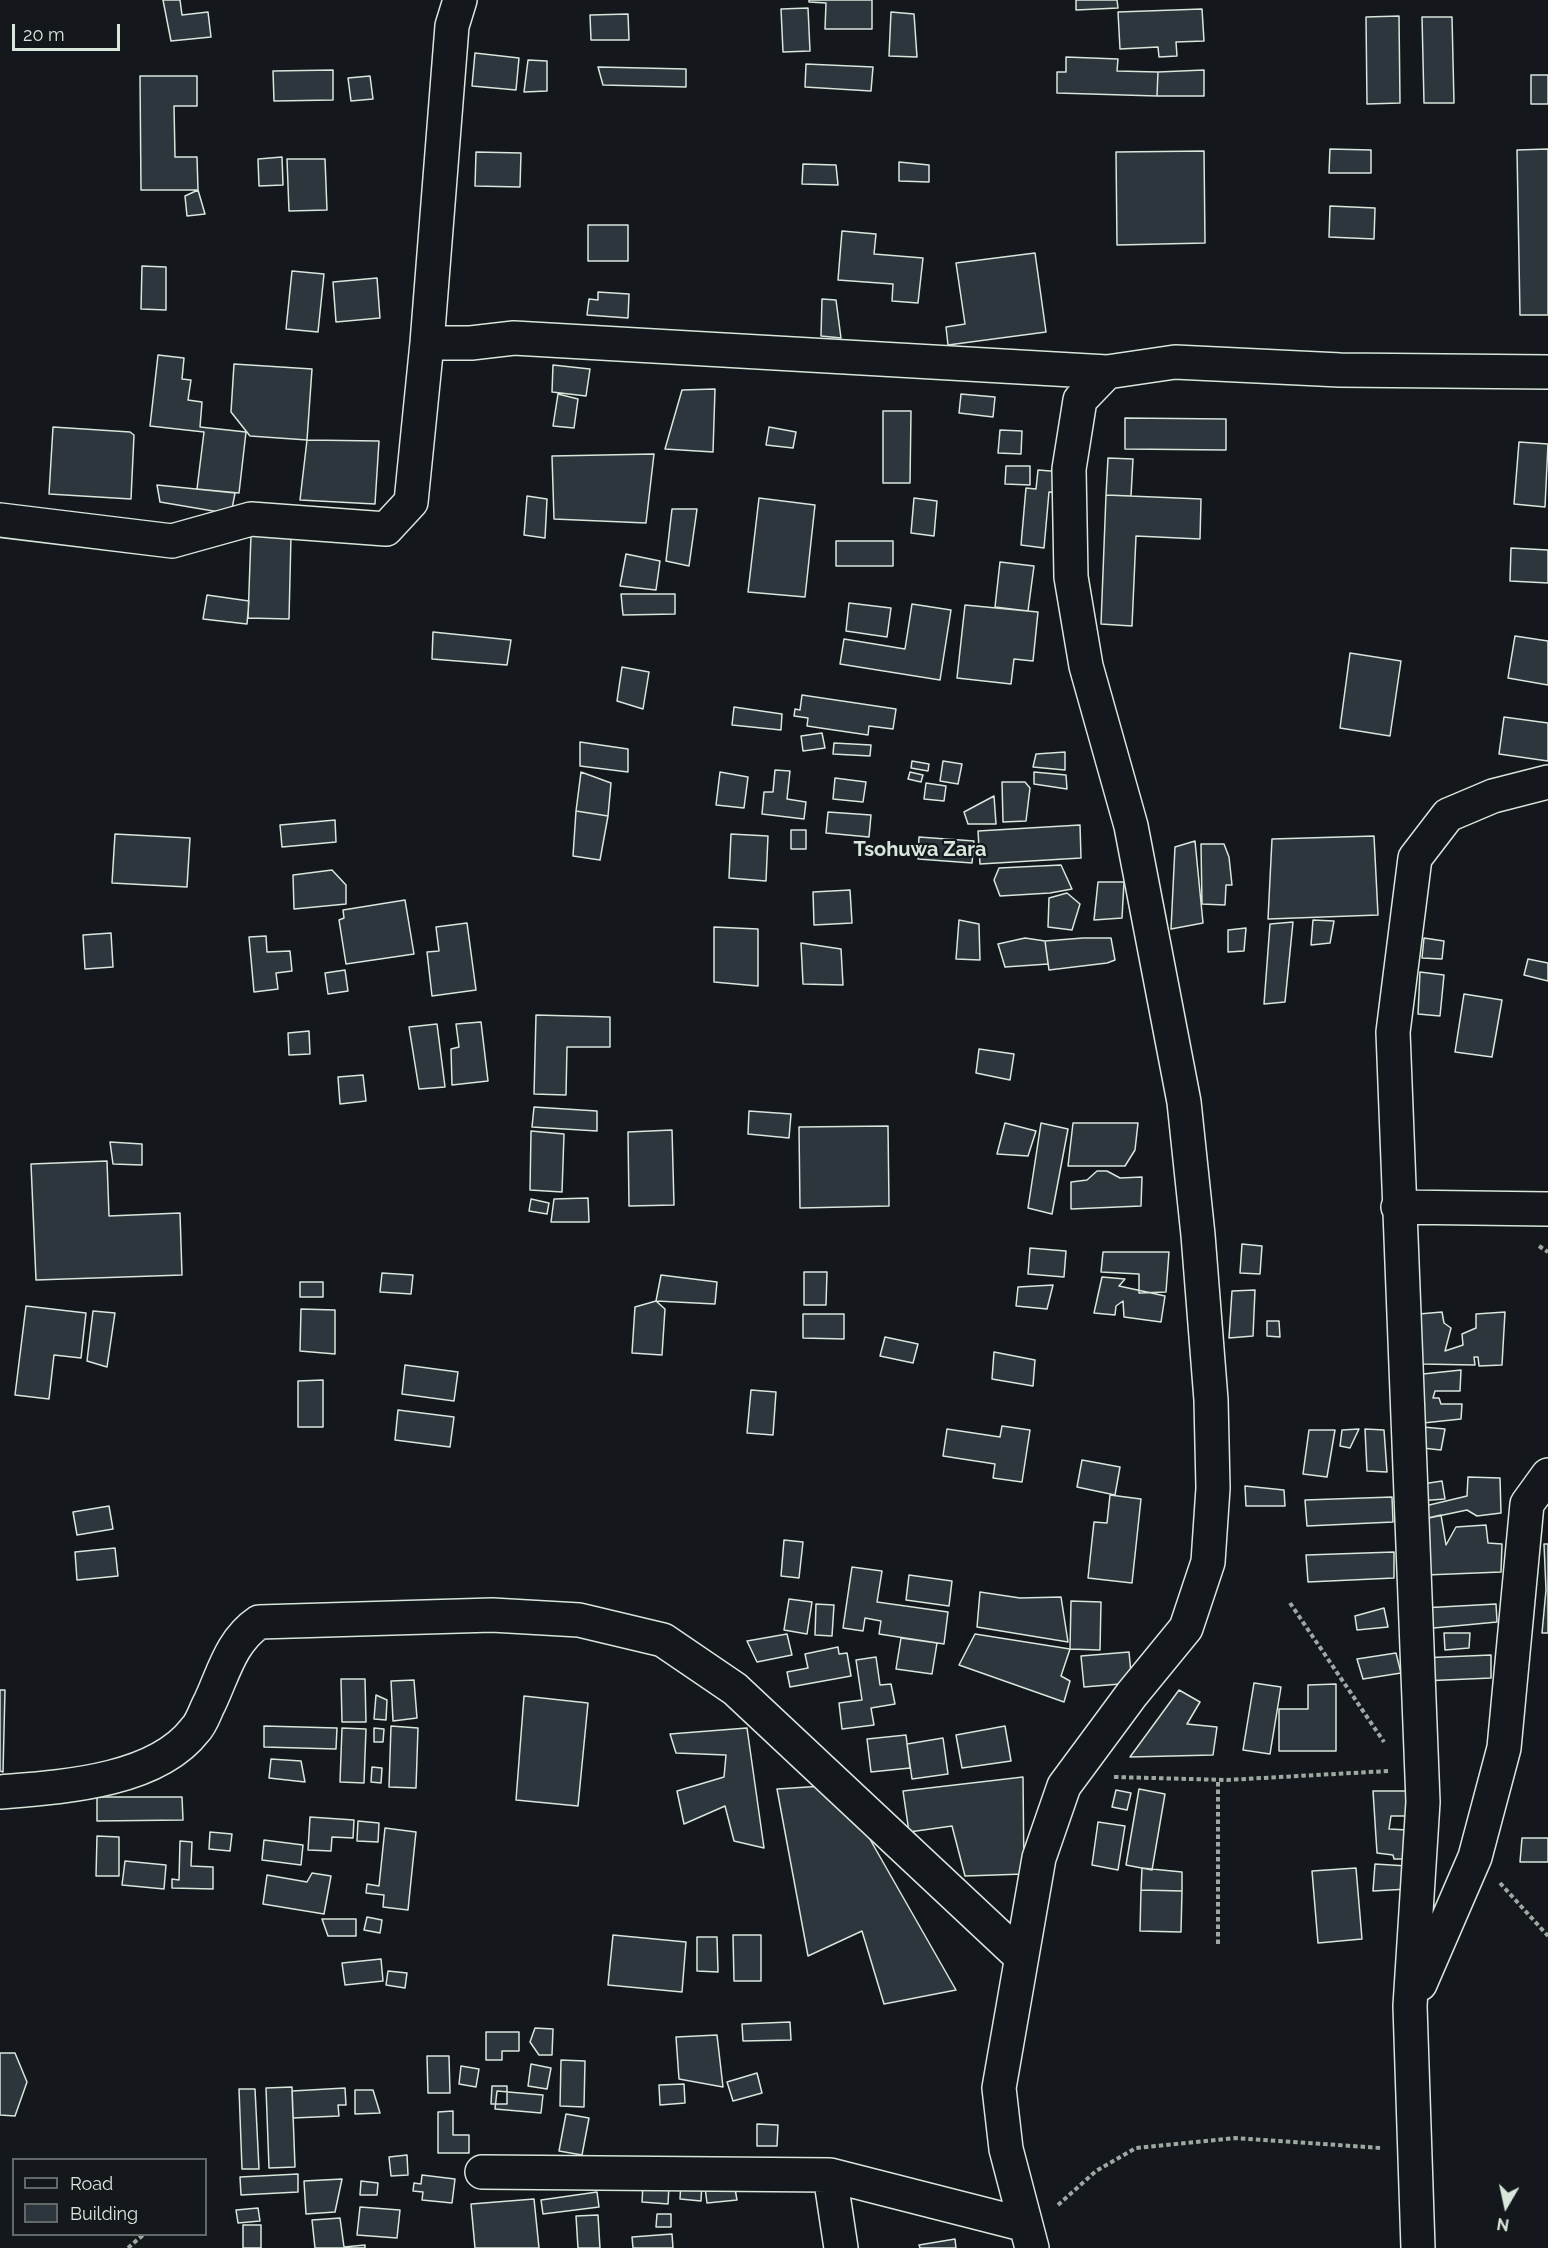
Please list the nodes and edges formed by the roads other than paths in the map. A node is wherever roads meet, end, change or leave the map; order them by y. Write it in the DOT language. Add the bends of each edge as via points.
graph roads {
  1 [pos="460,0"];
  2 [pos="427,343"];
  3 [pos="1107,372"];
  4 [pos="1548,372"];
  5 [pos="0,520"];
  6 [pos="1548,782"];
  7 [pos="1398,1207"];
  8 [pos="1548,1209"];
  9 [pos="1548,1475"];
  10 [pos="0,1792"];
  11 [pos="1020,1956"];
  12 [pos="1410,2007"];
  13 [pos="482,2172"];
  14 [pos="830,2175"];
  15 [pos="1029,2236"];
  16 [pos="841,2248"];
  17 [pos="1418,2248"];
  1 -- 2 [label="street" via="452,26"];
  2 -- 3 [label="street" via="471,344 514,338"];
  2 -- 5 [label="street" via="411,502 386,529 252,519 172,541"];
  3 -- 4 [label="street" via="1194,361 1340,370"];
  3 -- 11 [label="street" via="1080,400 1070,469 1071,577 1086,666 1131,826 1184,1102 1201,1271 1213,1488 1208,1562 1186,1628 1064,1786 1038,1858"];
  6 -- 7 [label="street" via="1493,796 1448,815 1416,858 1393,1032"];
  7 -- 8 [label="street"];
  7 -- 12 [label="street" via="1412,1769 1423,1802"];
  9 -- 12 [label="street" via="1527,1504 1504,1748 1475,1857"];
  10 -- 11 [label="street" via="70,1786 147,1766 175,1750 196,1730 235,1643 259,1622 492,1615 579,1620 663,1640 735,1689"];
  11 -- 15 [label="street" via="999,2088 1006,2149"];
  12 -- 17 [label="street"];
  13 -- 14 [label="street"];
  14 -- 15 [label="street"];
  14 -- 16 [label="street"];
}
